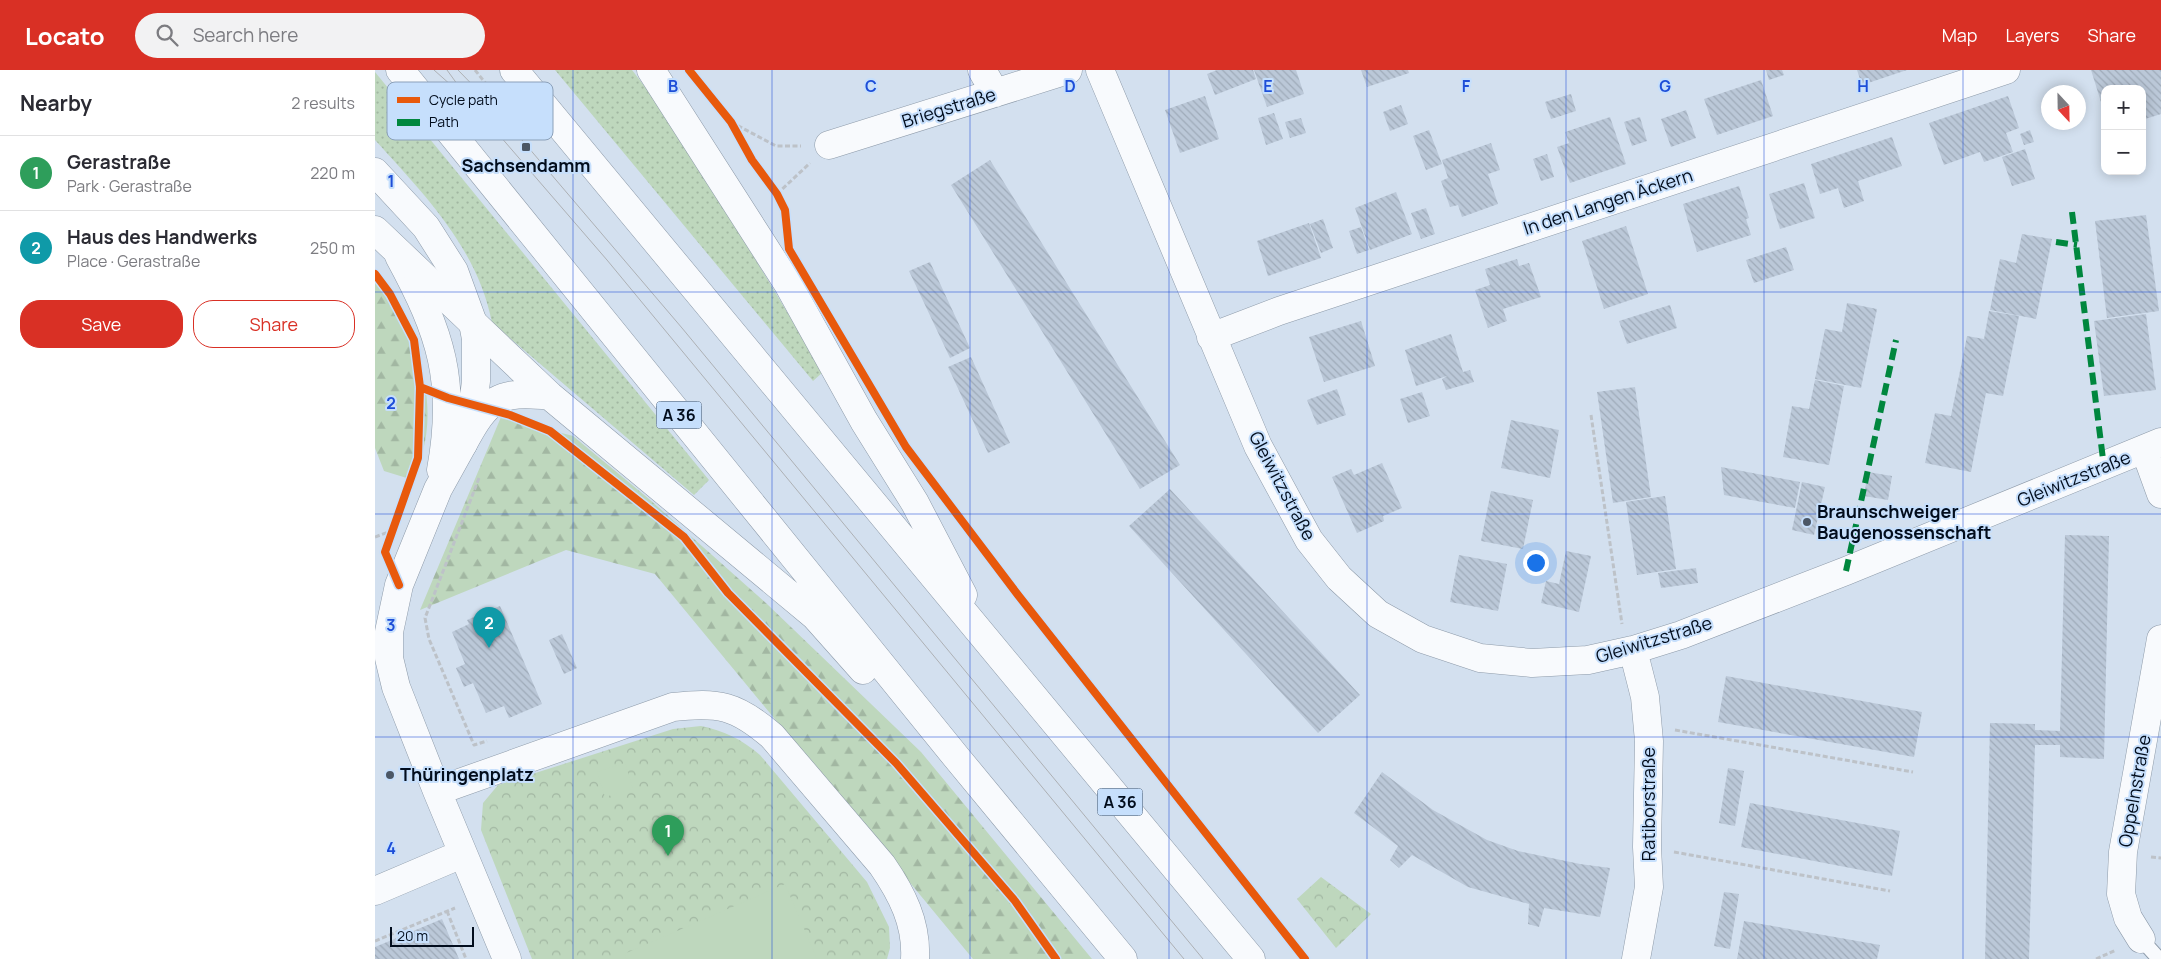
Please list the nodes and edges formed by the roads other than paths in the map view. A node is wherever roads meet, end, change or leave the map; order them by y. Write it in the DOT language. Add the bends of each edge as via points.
graph roads {
  1 [pos="400,70"];
  2 [pos="514,70"];
  3 [pos="651,70"];
  4 [pos="1068,70"];
  5 [pos="1100,70"];
  6 [pos="2006,70"];
  7 [pos="410,82"];
  8 [pos="524,82"];
  9 [pos="989,82"];
  10 [pos="553,117"];
  11 [pos="457,140"];
  12 [pos="829,145"];
  13 [pos="375,172"];
  14 [pos="375,230"];
  15 [pos="397,252"];
  16 [pos="473,323"];
  17 [pos="1211,337"];
  18 [pos="550,396"];
  19 [pos="463,444"];
  20 [pos="2153,446"];
  21 [pos="438,488"];
  22 [pos="2161,494"];
  23 [pos="387,586"];
  24 [pos="2161,639"];
  25 [pos="989,645"];
  26 [pos="1629,651"];
  27 [pos="957,758"];
  28 [pos="437,791"];
  29 [pos="462,854"];
  30 [pos="375,891"];
  31 [pos="2150,949"];
  32 [pos="507,959"];
  33 [pos="915,959"];
  34 [pos="1123,959"];
  35 [pos="1251,959"];
  36 [pos="1636,959"];
  1 -- 7 [label="main road, A 36"];
  2 -- 8 [label="main road, A 36"];
  3 -- 25 [label="main road" via="788,284 864,421 915,503"];
  4 -- 9 [label="main road, Briegstraße"];
  5 -- 17 [label="main road, Gleiwitzstraße"];
  6 -- 17 [label="main road, In den Langen Äckern" via="1279,311"];
  9 -- 12 [label="main road, Briegstraße"];
  10 -- 25 [label="main road, A 36"];
  11 -- 27 [label="main road, A 36"];
  13 -- 16 [label="main road" via="426,228 454,271"];
  14 -- 15 [label="main road"];
  15 -- 16 [label="main road"];
  15 -- 21 [label="main road" via="424,301 437,335 445,370 448,398"];
  16 -- 18 [label="main road"];
  16 -- 19 [label="main road" via="476,381"];
  17 -- 26 [label="main road, Gleiwitzstraße" via="1258,446 1309,540 1339,578 1378,614 1423,640 1480,658 1542,662 1588,660"];
  18 -- 19 [label="main road" via="522,393 497,400 478,416"];
  18 -- 27 [label="main road" via="815,616 879,687"];
  19 -- 21 [label="main road"];
  20 -- 22 [label="main road"];
  20 -- 26 [label="main road, Gleiwitzstraße" via="1690,632"];
  21 -- 23 [label="main road"];
  23 -- 28 [label="main road" via="389,658 396,687"];
  24 -- 31 [label="main road, Oppelnstraße" via="2123,852 2121,894 2128,918"];
  25 -- 35 [label="main road, A 36"];
  26 -- 36 [label="main road, Ratiborstraße" via="1645,697 1649,741 1649,886"];
  27 -- 34 [label="main road, A 36"];
  28 -- 29 [label="main road"];
  28 -- 33 [label="main road" via="673,707 707,703 732,709 755,721 772,736 881,865 910,915 916,942"];
  29 -- 30 [label="main road"];
  29 -- 32 [label="main road"];
}
